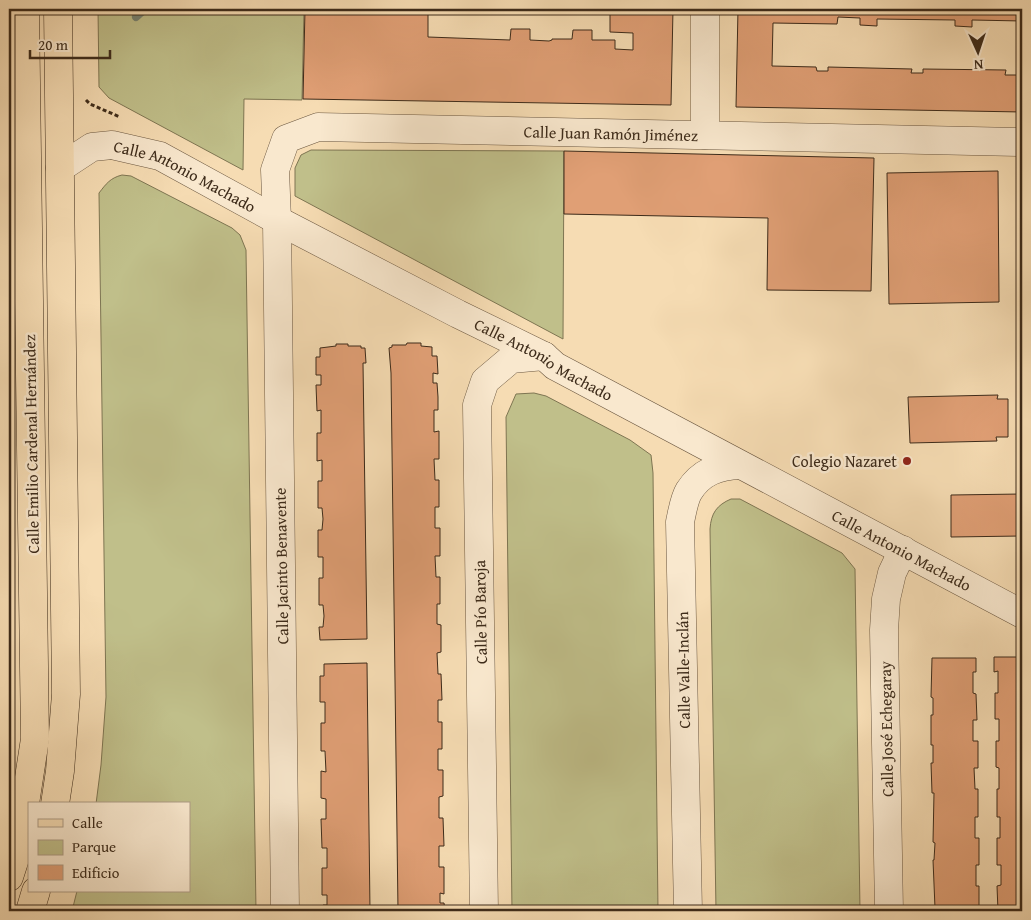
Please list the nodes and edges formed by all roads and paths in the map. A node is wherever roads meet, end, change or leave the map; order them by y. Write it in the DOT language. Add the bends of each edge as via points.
graph roads {
  1 [pos="25,9"];
  2 [pos="58,9"];
  3 [pos="705,9"];
  4 [pos="17,95"];
  5 [pos="85,99"];
  6 [pos="125,119"];
  7 [pos="704,135"];
  8 [pos="1022,142"];
  9 [pos="60,168"];
  10 [pos="278,220"];
  11 [pos="544,356"];
  12 [pos="740,465"];
  13 [pos="904,550"];
  14 [pos="1022,614"];
  15 [pos="55,802"];
  16 [pos="9,878"];
  17 [pos="36,892"];
  18 [pos="30,911"];
  19 [pos="285,911"];
  20 [pos="484,911"];
  21 [pos="688,911"];
  22 [pos="889,911"];
  1 -- 4 [label="main road, Calle Emilio Cardenal Hernández"];
  2 -- 9 [label="main road, Calle Emilio Cardenal Hernández"];
  3 -- 7 [label="street"];
  4 -- 16 [label="main road, Calle Emilio Cardenal Hernández" via="35,739 18,849"];
  5 -- 6 [label="path"];
  7 -- 8 [label="street, Calle Juan Ramón Jiménez"];
  7 -- 10 [label="street, Calle Juan Ramón Jiménez" via="318,127 286,139 275,170"];
  9 -- 10 [label="street, Calle Antonio Machado" via="92,147 112,145 160,156"];
  9 -- 15 [label="main road, Calle Emilio Cardenal Hernández" via="66,694"];
  10 -- 11 [label="street, Calle Antonio Machado"];
  10 -- 19 [label="street, Calle Jacinto Benavente"];
  11 -- 12 [label="street, Calle Antonio Machado" via="555,366"];
  11 -- 20 [label="street, Calle Pío Baroja" via="511,359 485,381 477,405"];
  12 -- 13 [label="street, Calle Antonio Machado"];
  12 -- 21 [label="street, Calle Valle-Inclán" via="722,466 707,472 688,492 680,522"];
  13 -- 14 [label="street, Calle Antonio Machado"];
  13 -- 22 [label="street, Calle José Echegaray" via="892,572 884,630"];
  17 -- 18 [label="main road"];
}
